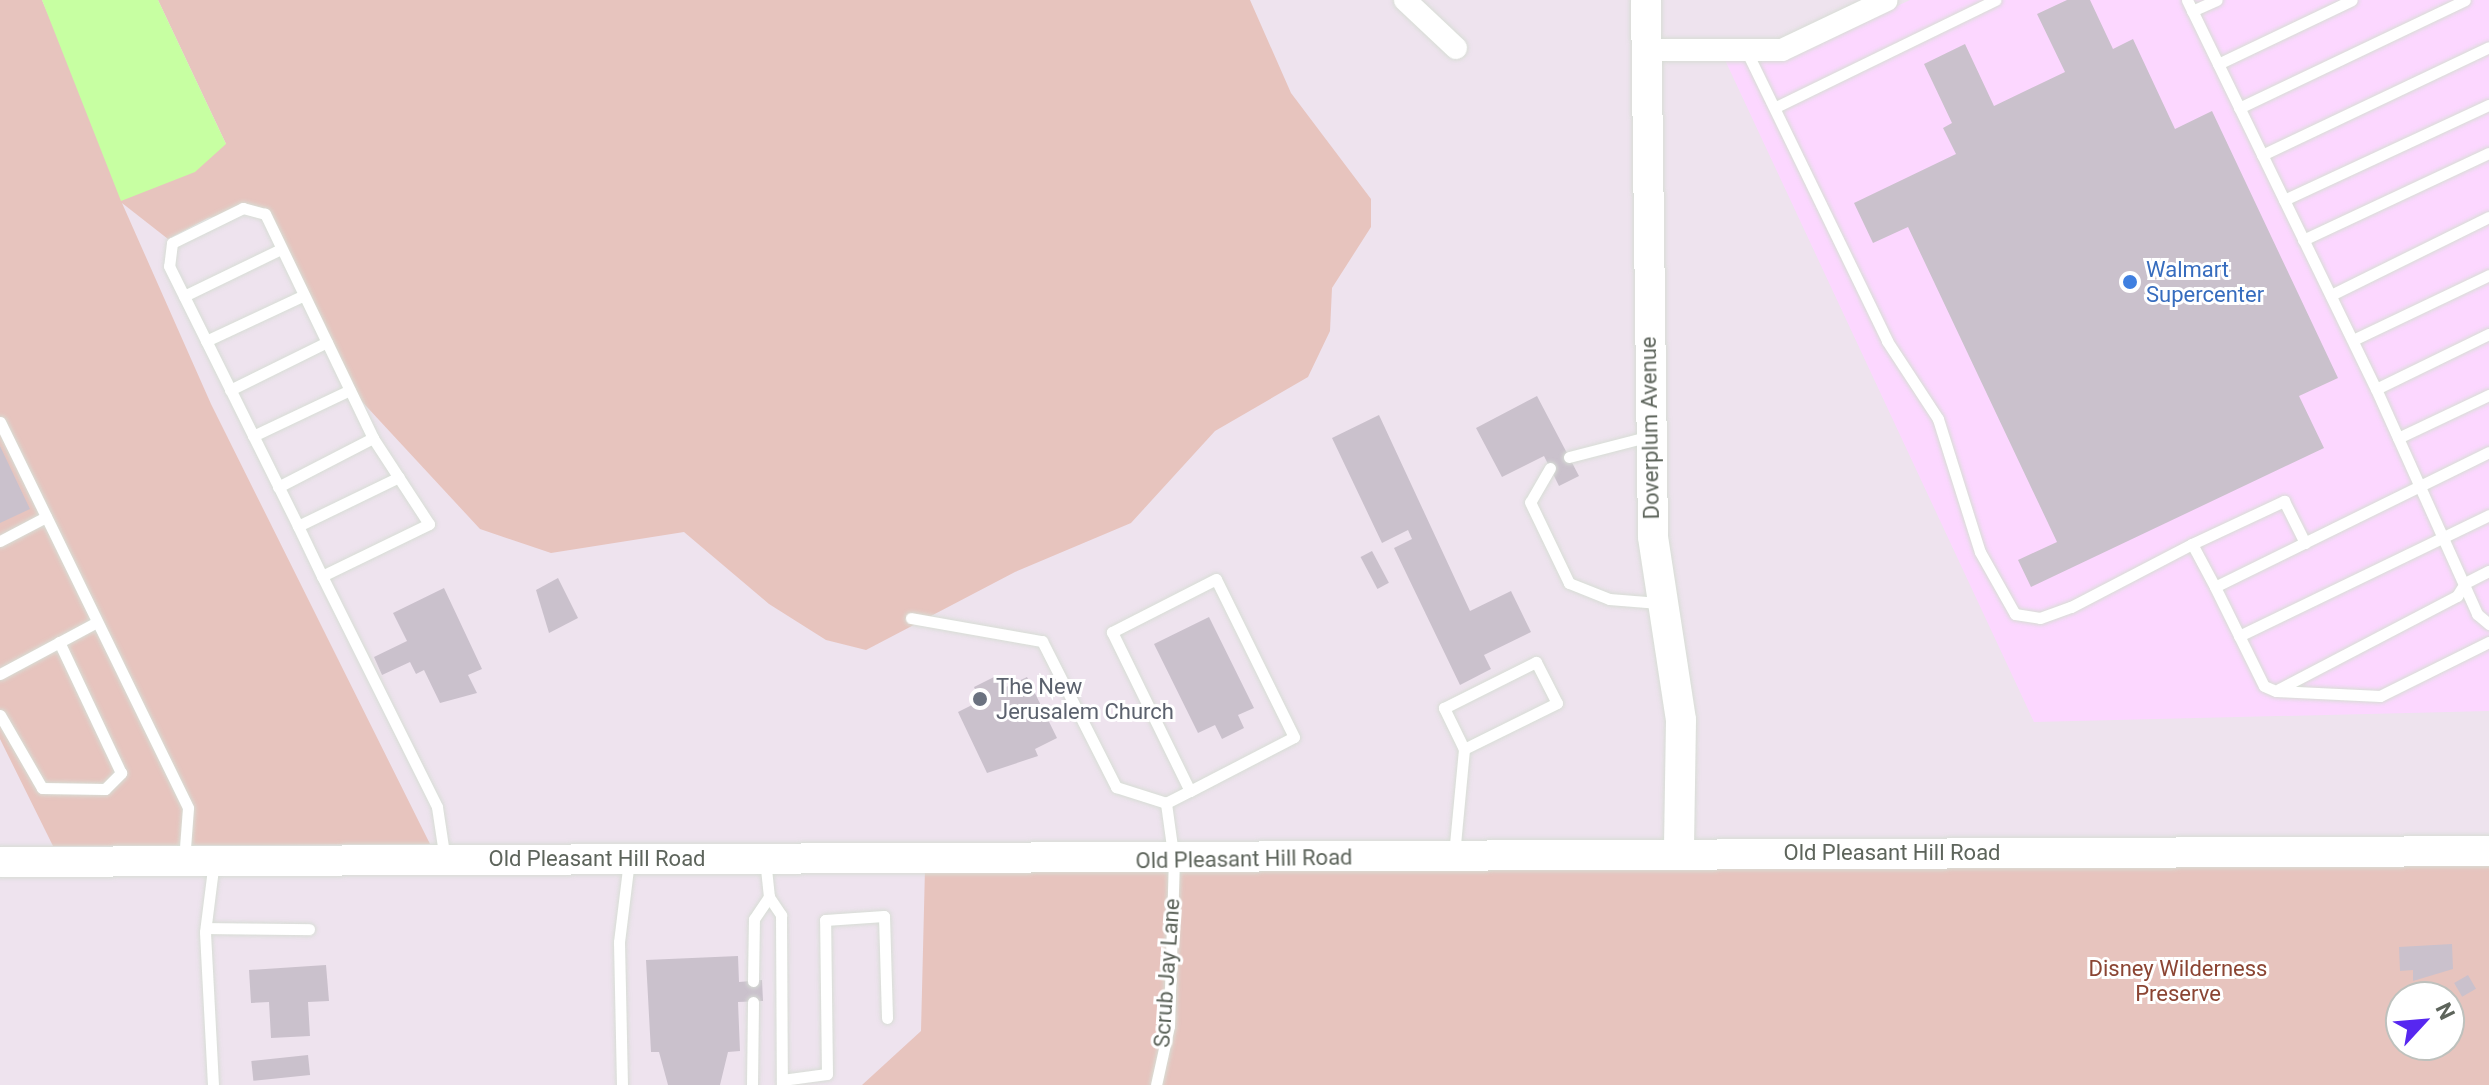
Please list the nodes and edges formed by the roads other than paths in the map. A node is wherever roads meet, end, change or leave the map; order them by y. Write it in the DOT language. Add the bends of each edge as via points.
graph roads {
  1 [pos="1405,0"];
  2 [pos="1646,0"];
  3 [pos="1887,0"];
  4 [pos="1995,0"];
  5 [pos="2217,0"];
  6 [pos="2352,0"];
  7 [pos="2465,0"];
  8 [pos="2189,6"];
  9 [pos="2489,47"];
  10 [pos="1456,48"];
  11 [pos="1644,50"];
  12 [pos="1745,50"];
  13 [pos="2218,64"];
  14 [pos="2489,105"];
  15 [pos="1776,107"];
  16 [pos="2239,108"];
  17 [pos="2489,153"];
  18 [pos="2262,155"];
  19 [pos="2284,200"];
  20 [pos="2489,217"];
  21 [pos="2303,240"];
  22 [pos="281,249"];
  23 [pos="2489,275"];
  24 [pos="304,295"];
  25 [pos="2331,295"];
  26 [pos="184,296"];
  27 [pos="2489,334"];
  28 [pos="2353,340"];
  29 [pos="206,341"];
  30 [pos="327,342"];
  31 [pos="2376,389"];
  32 [pos="230,390"];
  33 [pos="350,390"];
  34 [pos="2489,395"];
  35 [pos="0,422"];
  36 [pos="253,436"];
  37 [pos="1651,436"];
  38 [pos="373,438"];
  39 [pos="2398,438"];
  40 [pos="2489,452"];
  41 [pos="1569,457"];
  42 [pos="1550,468"];
  43 [pos="399,477"];
  44 [pos="2420,486"];
  45 [pos="278,487"];
  46 [pos="2489,515"];
  47 [pos="46,517"];
  48 [pos="298,526"];
  49 [pos="2443,538"];
  50 [pos="0,541"];
  51 [pos="2305,543"];
  52 [pos="2192,544"];
  53 [pos="2489,571"];
  54 [pos="322,576"];
  55 [pos="2465,583"];
  56 [pos="2215,587"];
  57 [pos="1664,603"];
  58 [pos="911,618"];
  59 [pos="97,622"];
  60 [pos="2489,624"];
  61 [pos="2239,636"];
  62 [pos="59,642"];
  63 [pos="2489,642"];
  64 [pos="0,674"];
  65 [pos="2276,691"];
  66 [pos="0,715"];
  67 [pos="1464,749"];
  68 [pos="1190,791"];
  69 [pos="1166,803"];
  70 [pos="2489,851"];
  71 [pos="1679,854"];
  72 [pos="1454,856"];
  73 [pos="629,859"];
  74 [pos="765,859"];
  75 [pos="445,860"];
  76 [pos="184,861"];
  77 [pos="214,861"];
  78 [pos="1174,861"];
  79 [pos="0,862"];
  80 [pos="769,897"];
  81 [pos="206,928"];
  82 [pos="309,929"];
  83 [pos="753,981"];
  84 [pos="753,1002"];
  85 [pos="887,1018"];
  86 [pos="782,1082"];
  87 [pos="213,1085"];
  88 [pos="622,1085"];
  89 [pos="752,1085"];
  90 [pos="1156,1085"];
  1 -- 10 [label="street"];
  2 -- 11 [label="street, Doverplum Avenue"];
  3 -- 12 [label="street" via="1782,50"];
  4 -- 15 [label="lane"];
  5 -- 8 [label="lane"];
  6 -- 13 [label="lane"];
  7 -- 16 [label="lane"];
  8 -- 13 [label="lane"];
  9 -- 18 [label="lane"];
  11 -- 12 [label="street"];
  11 -- 37 [label="street, Doverplum Avenue"];
  12 -- 15 [label="lane"];
  13 -- 16 [label="lane"];
  14 -- 19 [label="lane"];
  15 -- 52 [label="lane" via="1887,341 1938,419 1980,552 2015,614 2040,618 2071,607"];
  16 -- 18 [label="lane"];
  17 -- 21 [label="lane"];
  18 -- 19 [label="lane"];
  19 -- 21 [label="lane"];
  20 -- 25 [label="lane"];
  21 -- 25 [label="lane"];
  22 -- 24 [label="lane"];
  22 -- 26 [label="lane"];
  22 -- 26 [label="lane" via="265,214 243,208 172,243 169,266"];
  23 -- 28 [label="lane"];
  24 -- 29 [label="lane"];
  24 -- 30 [label="lane"];
  25 -- 28 [label="lane"];
  26 -- 29 [label="lane"];
  27 -- 31 [label="lane"];
  28 -- 31 [label="lane"];
  29 -- 32 [label="lane"];
  30 -- 32 [label="lane"];
  30 -- 33 [label="lane"];
  31 -- 39 [label="lane"];
  32 -- 36 [label="lane"];
  33 -- 36 [label="lane"];
  33 -- 38 [label="lane"];
  34 -- 39 [label="lane"];
  35 -- 47 [label="lane"];
  36 -- 45 [label="lane"];
  37 -- 41 [label="lane"];
  37 -- 57 [label="street, Doverplum Avenue" via="1653,537"];
  38 -- 43 [label="lane"];
  38 -- 45 [label="lane"];
  39 -- 44 [label="lane"];
  40 -- 44 [label="lane"];
  42 -- 57 [label="lane" via="1530,502 1569,583 1609,599"];
  43 -- 48 [label="lane"];
  43 -- 54 [label="lane" via="429,524"];
  44 -- 49 [label="lane"];
  44 -- 51 [label="lane"];
  45 -- 48 [label="lane"];
  46 -- 49 [label="lane"];
  47 -- 50 [label="lane"];
  47 -- 59 [label="lane"];
  48 -- 54 [label="lane"];
  49 -- 55 [label="lane"];
  49 -- 61 [label="lane"];
  51 -- 52 [label="lane" via="2284,501"];
  51 -- 56 [label="lane"];
  52 -- 56 [label="lane"];
  53 -- 55 [label="lane"];
  54 -- 75 [label="lane" via="437,807"];
  55 -- 60 [label="lane"];
  55 -- 65 [label="lane" via="2457,596"];
  56 -- 61 [label="lane"];
  57 -- 71 [label="street, Doverplum Avenue" via="1681,720"];
  58 -- 69 [label="lane" via="1042,641 1116,787"];
  59 -- 62 [label="lane"];
  59 -- 76 [label="lane" via="188,808"];
  61 -- 65 [label="lane" via="2264,686"];
  62 -- 64 [label="lane"];
  62 -- 66 [label="lane" via="121,773 105,789 42,788"];
  63 -- 65 [label="lane" via="2380,696"];
  67 -- 67 [label="lane" via="1557,703 1536,662 1444,708"];
  67 -- 72 [label="lane"];
  68 -- 68 [label="lane" via="1294,737 1216,579 1112,632"];
  68 -- 69 [label="lane"];
  69 -- 78 [label="lane, Scrub Jay Lane"];
  70 -- 71 [label="street, Old Pleasant Hill Road"];
  71 -- 72 [label="street, Old Pleasant Hill Road"];
  72 -- 78 [label="street, Old Pleasant Hill Road"];
  73 -- 74 [label="street, Old Pleasant Hill Road"];
  73 -- 75 [label="street, Old Pleasant Hill Road"];
  73 -- 88 [label="lane" via="619,942"];
  74 -- 78 [label="street, Old Pleasant Hill Road"];
  74 -- 80 [label="lane"];
  75 -- 77 [label="street, Old Pleasant Hill Road"];
  76 -- 77 [label="street, Old Pleasant Hill Road"];
  76 -- 79 [label="street, Old Pleasant Hill Road"];
  77 -- 81 [label="lane"];
  78 -- 90 [label="lane, Scrub Jay Lane" via="1169,1026"];
  80 -- 83 [label="lane" via="754,919"];
  80 -- 86 [label="lane" via="781,915"];
  81 -- 82 [label="lane"];
  81 -- 87 [label="lane"];
  84 -- 89 [label="lane"];
  85 -- 86 [label="lane" via="884,916 825,920 827,1074"];
}
